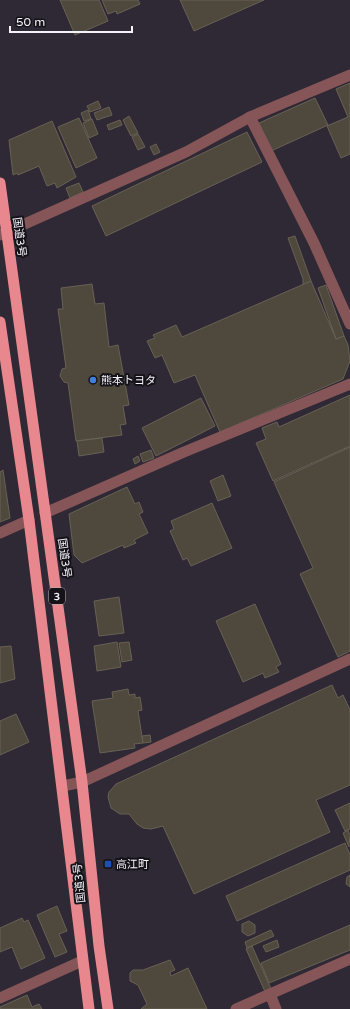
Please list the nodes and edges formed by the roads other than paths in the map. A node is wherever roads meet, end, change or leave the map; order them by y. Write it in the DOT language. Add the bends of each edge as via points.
graph roads {
  1 [pos="350,75"];
  2 [pos="250,117"];
  3 [pos="0,183"];
  4 [pos="3,234"];
  5 [pos="0,322"];
  6 [pos="350,324"];
  7 [pos="350,384"];
  8 [pos="45,513"];
  9 [pos="29,520"];
  10 [pos="0,533"];
  11 [pos="350,659"];
  12 [pos="82,782"];
  13 [pos="63,786"];
  14 [pos="350,959"];
  15 [pos="82,961"];
  16 [pos="270,994"];
  17 [pos="0,998"];
  18 [pos="88,1009"];
  19 [pos="108,1009"];
  20 [pos="236,1009"];
  21 [pos="276,1009"];
  1 -- 2 [label="street"];
  2 -- 4 [label="street" via="186,152"];
  2 -- 6 [label="street" via="314,244"];
  3 -- 4 [label="highway, 国道3号 / 3"];
  4 -- 8 [label="highway, 国道3号 / 3"];
  5 -- 9 [label="highway, 国道3号 / 3"];
  7 -- 8 [label="street" via="184,452"];
  8 -- 12 [label="highway, 国道3号 / 3"];
  9 -- 10 [label="street"];
  9 -- 13 [label="highway, 国道3号 / 3"];
  11 -- 12 [label="street"];
  12 -- 13 [label="street"];
  12 -- 19 [label="highway, 国道3号 / 3"];
  13 -- 15 [label="highway, 国道3号 / 3"];
  14 -- 16 [label="street"];
  15 -- 17 [label="street"];
  15 -- 18 [label="highway, 国道3号 / 3"];
  16 -- 20 [label="street"];
  16 -- 21 [label="street"];
}
